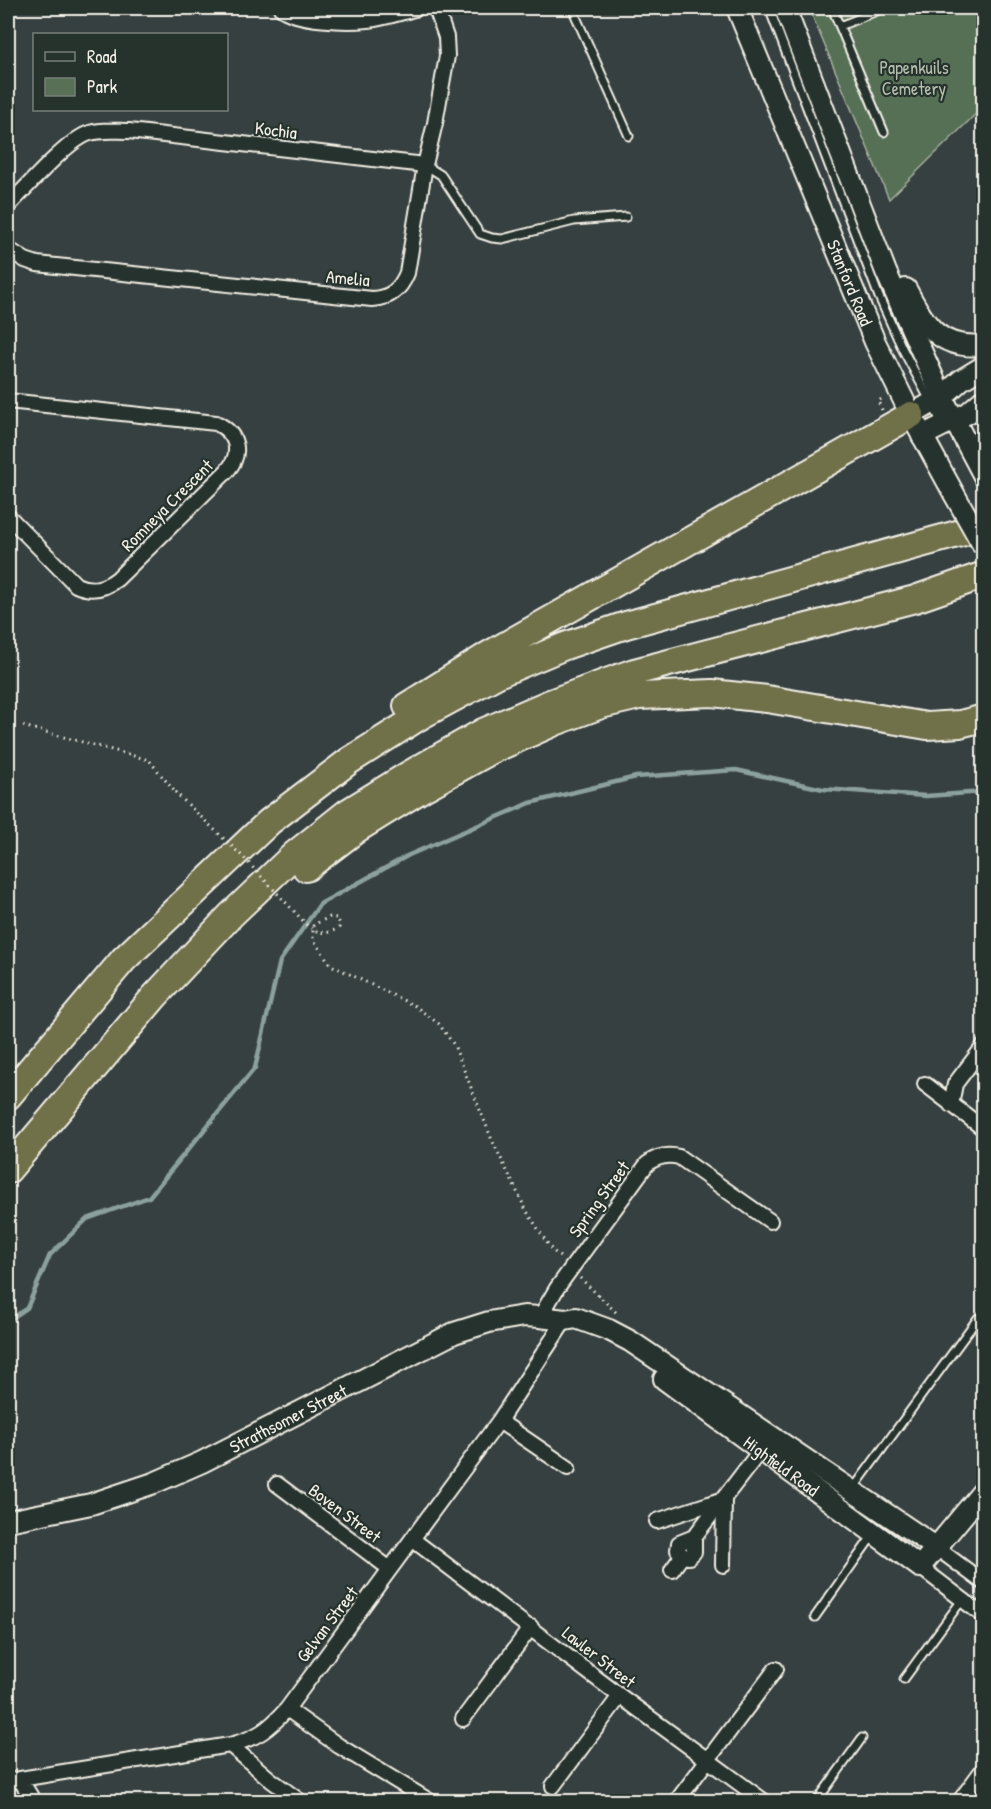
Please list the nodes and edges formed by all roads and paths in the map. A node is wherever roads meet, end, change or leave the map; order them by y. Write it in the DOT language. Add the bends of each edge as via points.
graph roads {
  1 [pos="71,8"];
  2 [pos="85,8"];
  3 [pos="281,8"];
  4 [pos="418,8"];
  5 [pos="436,8"];
  6 [pos="572,8"];
  7 [pos="736,8"];
  8 [pos="769,8"];
  9 [pos="785,8"];
  10 [pos="832,8"];
  11 [pos="884,8"];
  12 [pos="840,26"];
  13 [pos="884,132"];
  14 [pos="629,136"];
  15 [pos="425,165"];
  16 [pos="861,204"];
  17 [pos="8,206"];
  18 [pos="626,217"];
  19 [pos="8,249"];
  20 [pos="984,345"];
  21 [pos="984,366"];
  22 [pos="984,399"];
  23 [pos="8,400"];
  24 [pos="927,413"];
  25 [pos="949,423"];
  26 [pos="984,476"];
  27 [pos="8,516"];
  28 [pos="984,525"];
  29 [pos="984,547"];
  30 [pos="984,575"];
  31 [pos="984,718"];
  32 [pos="23,726"];
  33 [pos="124,959"];
  34 [pos="984,1046"];
  35 [pos="926,1084"];
  36 [pos="8,1096"];
  37 [pos="67,1102"];
  38 [pos="951,1105"];
  39 [pos="984,1129"];
  40 [pos="8,1170"];
  41 [pos="770,1221"];
  42 [pos="570,1268"];
  43 [pos="540,1317"];
  44 [pos="978,1318"];
  45 [pos="571,1321"];
  46 [pos="627,1323"];
  47 [pos="499,1421"];
  48 [pos="760,1450"];
  49 [pos="568,1468"];
  50 [pos="278,1485"];
  51 [pos="984,1490"];
  52 [pos="852,1491"];
  53 [pos="724,1499"];
  54 [pos="8,1521"];
  55 [pos="657,1521"];
  56 [pos="874,1533"];
  57 [pos="412,1539"];
  58 [pos="937,1548"];
  59 [pos="723,1565"];
  60 [pos="920,1567"];
  61 [pos="390,1569"];
  62 [pos="672,1570"];
  63 [pos="984,1583"];
  64 [pos="962,1600"];
  65 [pos="984,1616"];
  66 [pos="815,1617"];
  67 [pos="531,1627"];
  68 [pos="776,1669"];
  69 [pos="904,1679"];
  70 [pos="620,1696"];
  71 [pos="287,1709"];
  72 [pos="463,1719"];
  73 [pos="862,1738"];
  74 [pos="230,1745"];
  75 [pos="708,1760"];
  76 [pos="984,1768"];
  77 [pos="14,1780"];
  78 [pos="553,1786"];
  79 [pos="34,1802"];
  80 [pos="301,1802"];
  81 [pos="431,1802"];
  82 [pos="676,1802"];
  83 [pos="765,1802"];
  84 [pos="816,1802"];
  85 [pos="959,1802"];
  1 -- 2 [label="lane"];
  3 -- 4 [label="street" via="299,16 367,20"];
  5 -- 15 [label="street, Amelia" via="446,37 447,56"];
  6 -- 14 [label="lane"];
  7 -- 24 [label="street, Stanford Road" via="875,342"];
  8 -- 24 [label="lane"];
  9 -- 16 [label="street, Stanford Road"];
  10 -- 12 [label="lane"];
  11 -- 12 [label="lane"];
  12 -- 13 [label="lane"];
  15 -- 17 [label="street, Kochia" via="109,131 74,141"];
  15 -- 18 [label="lane" via="441,175 480,234 492,238 502,239 574,221"];
  15 -- 19 [label="street, Amelia" via="407,273 400,287 381,299 37,264"];
  16 -- 20 [label="street" via="930,328 956,344"];
  16 -- 24 [label="street, Stanford Road" via="886,272"];
  21 -- 24 [label="street" via="962,380"];
  22 -- 25 [label="street"];
  23 -- 27 [label="street, Romneya Crescent" via="216,423 231,432 236,443 233,464 227,471 105,587 84,589 76,585"];
  24 -- 25 [label="street, Stanford Road"];
  24 -- 25 [label="street"];
  24 -- 29 [label="street, Stanford Road, bridge" via="953,492"];
  24 -- 33 [label="highway" via="490,654 344,747 266,809"];
  25 -- 26 [label="street, Stanford Road"];
  28 -- 33 [label="highway" via="626,625 498,674 349,761 269,822"];
  30 -- 37 [label="highway" via="915,599 634,672 550,702 483,732 408,775 348,812 294,855 156,996"];
  31 -- 37 [label="highway" via="927,726 767,699 675,693 601,705 555,722 492,750 425,787 357,829 304,869 243,923"];
  32 -- 42 [label="path, bridge" via="149,760 175,792 307,925 317,933 323,933 339,928 337,918 330,917 313,926 313,939 331,965 415,1006 439,1024 454,1045 492,1140 526,1209 551,1249"];
  33 -- 36 [label="highway"];
  34 -- 38 [label="street" via="955,1084"];
  35 -- 38 [label="street"];
  37 -- 40 [label="highway"];
  38 -- 39 [label="street"];
  41 -- 42 [label="street, Spring Street" via="679,1158 654,1158"];
  42 -- 43 [label="street, Spring Street"];
  42 -- 46 [label="path"];
  43 -- 45 [label="street, Strathsomer Street"];
  43 -- 54 [label="street, Strathsomer Street" via="489,1322 454,1333 154,1483 91,1504"];
  44 -- 52 [label="lane"];
  45 -- 47 [label="street, Gelvan Street"];
  45 -- 48 [label="street, Highfield Road" via="625,1351"];
  45 -- 52 [label="street, Highfield Road" via="609,1330 630,1341"];
  47 -- 49 [label="street"];
  47 -- 57 [label="street, Gelvan Street"];
  48 -- 53 [label="street"];
  48 -- 56 [label="street, Highfield Road"];
  50 -- 61 [label="street, Boven Street"];
  51 -- 58 [label="street"];
  52 -- 58 [label="street, Highfield Road"];
  53 -- 55 [label="street"];
  53 -- 59 [label="street"];
  53 -- 62 [label="street" via="694,1537 679,1543 682,1556"];
  56 -- 60 [label="street, Highfield Road"];
  56 -- 66 [label="lane"];
  57 -- 61 [label="street, Gelvan Street"];
  57 -- 67 [label="street, Lawler Street"];
  58 -- 60 [label="street"];
  58 -- 63 [label="street, Highfield Road"];
  60 -- 64 [label="street, Highfield Road"];
  61 -- 71 [label="street, Gelvan Street"];
  64 -- 65 [label="street, Highfield Road"];
  64 -- 69 [label="lane"];
  67 -- 70 [label="street, Lawler Street"];
  67 -- 72 [label="street"];
  68 -- 75 [label="street"];
  70 -- 75 [label="street, Lawler Street"];
  70 -- 78 [label="street"];
  71 -- 74 [label="street, Gelvan Street" via="258,1736"];
  71 -- 81 [label="street"];
  73 -- 84 [label="lane"];
  74 -- 77 [label="street, Gelvan Street"];
  74 -- 80 [label="street"];
  75 -- 82 [label="street"];
  75 -- 83 [label="street, Lawler Street"];
  76 -- 85 [label="street"];
  77 -- 79 [label="street"];
}
